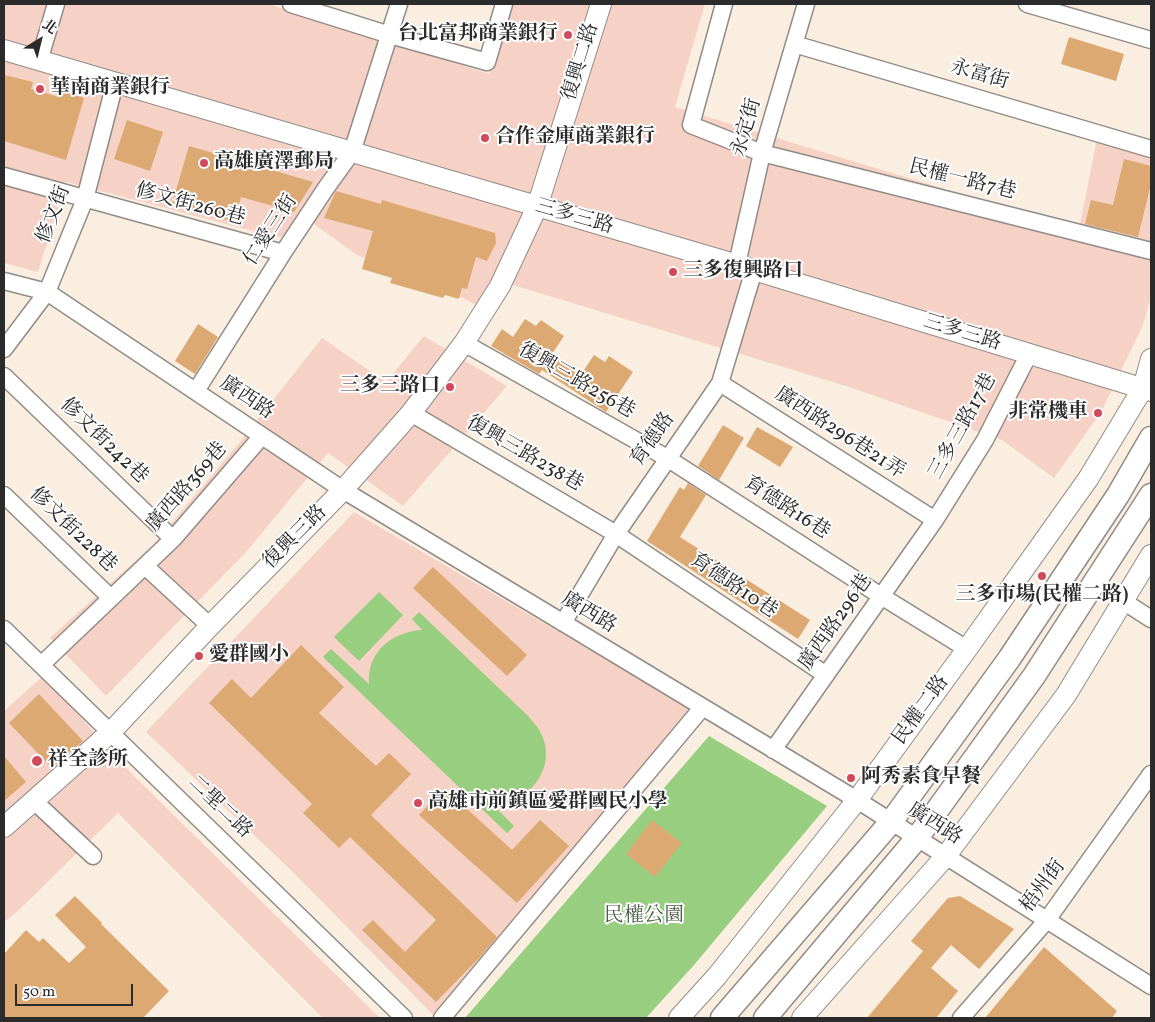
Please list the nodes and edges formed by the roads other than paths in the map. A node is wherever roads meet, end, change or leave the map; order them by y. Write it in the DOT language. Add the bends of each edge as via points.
graph roads {
  1 [pos="56,4"];
  2 [pos="291,4"];
  3 [pos="399,4"];
  4 [pos="504,4"];
  5 [pos="601,4"];
  6 [pos="724,4"];
  7 [pos="806,4"];
  8 [pos="1027,4"];
  9 [pos="390,35"];
  10 [pos="1151,40"];
  11 [pos="794,44"];
  12 [pos="4,50"];
  13 [pos="39,61"];
  14 [pos="115,83"];
  15 [pos="1151,149"];
  16 [pos="352,152"];
  17 [pos="762,153"];
  18 [pos="4,176"];
  19 [pos="85,199"];
  20 [pos="536,207"];
  21 [pos="1151,251"];
  22 [pos="283,253"];
  23 [pos="746,267"];
  24 [pos="4,281"];
  25 [pos="48,292"];
  26 [pos="464,343"];
  27 [pos="4,349"];
  28 [pos="1028,354"];
  29 [pos="1151,359"];
  30 [pos="4,376"];
  31 [pos="720,383"];
  32 [pos="1147,389"];
  33 [pos="196,392"];
  34 [pos="411,413"];
  35 [pos="262,436"];
  36 [pos="1151,438"];
  37 [pos="667,458"];
  38 [pos="343,490"];
  39 [pos="4,495"];
  40 [pos="1151,495"];
  41 [pos="935,520"];
  42 [pos="616,534"];
  43 [pos="173,539"];
  44 [pos="1151,555"];
  45 [pos="145,566"];
  46 [pos="881,596"];
  47 [pos="111,598"];
  48 [pos="1123,601"];
  49 [pos="1151,619"];
  50 [pos="563,623"];
  51 [pos="210,626"];
  52 [pos="4,629"];
  53 [pos="967,649"];
  54 [pos="41,665"];
  55 [pos="826,675"];
  56 [pos="702,708"];
  57 [pos="111,732"];
  58 [pos="773,750"];
  59 [pos="1151,774"];
  60 [pos="857,800"];
  61 [pos="34,801"];
  62 [pos="891,822"];
  63 [pos="4,828"];
  64 [pos="917,838"];
  65 [pos="93,856"];
  66 [pos="945,857"];
  67 [pos="1047,920"];
  68 [pos="1151,986"];
  69 [pos="404,1018"];
  70 [pos="442,1018"];
  71 [pos="679,1018"];
  72 [pos="722,1018"];
  73 [pos="765,1018"];
  74 [pos="802,1018"];
  75 [pos="961,1018"];
  1 -- 13 [label="street"];
  2 -- 9 [label="street"];
  3 -- 9 [label="street, 仁愛三街"];
  4 -- 9 [label="street" via="487,62"];
  5 -- 20 [label="street, 復興二路"];
  6 -- 17 [label="street, 民權一路7巷" via="691,124"];
  7 -- 11 [label="street, 永定街"];
  8 -- 10 [label="street"];
  9 -- 16 [label="street, 仁愛三街"];
  11 -- 15 [label="street, 永富街"];
  11 -- 17 [label="street, 永定街"];
  12 -- 13 [label="street, 三多三路"];
  13 -- 14 [label="street, 三多三路"];
  14 -- 16 [label="street, 三多三路"];
  14 -- 19 [label="street, 修文街"];
  16 -- 20 [label="street, 三多三路"];
  16 -- 22 [label="street, 仁愛三街"];
  17 -- 21 [label="street, 民權一路7巷"];
  17 -- 23 [label="street, 永定街"];
  18 -- 19 [label="street, 修文街260巷"];
  19 -- 22 [label="street, 修文街260巷"];
  19 -- 25 [label="street, 修文街"];
  20 -- 23 [label="street, 三多三路"];
  20 -- 26 [label="street, 復興三路" via="500,286"];
  22 -- 33 [label="street, 仁愛三街"];
  23 -- 28 [label="street, 三多三路"];
  23 -- 31 [label="street, 育德路"];
  24 -- 25 [label="street, 廣西路"];
  25 -- 27 [label="street, 修文街"];
  25 -- 33 [label="street, 廣西路"];
  26 -- 34 [label="street, 復興三路"];
  26 -- 37 [label="street, 復興三路256巷"];
  28 -- 32 [label="street, 三多三路"];
  28 -- 41 [label="street, 三多三路17巷" via="985,440"];
  29 -- 32 [label="street, 民權二路"];
  30 -- 43 [label="street, 修文街242巷"];
  31 -- 37 [label="street, 育德路"];
  31 -- 41 [label="street, 廣西路296巷21弄"];
  32 -- 53 [label="street, 民權二路" via="1088,479"];
  33 -- 35 [label="street, 廣西路"];
  34 -- 38 [label="street, 復興三路"];
  34 -- 42 [label="street, 復興三路238巷"];
  35 -- 38 [label="street, 廣西路"];
  35 -- 43 [label="street, 廣西路369巷"];
  36 -- 62 [label="main road, 民權二路" via="1118,495 1008,659"];
  37 -- 42 [label="street, 育德路"];
  37 -- 46 [label="street, 育德路16巷"];
  38 -- 50 [label="street, 廣西路"];
  38 -- 51 [label="street, 復興三路"];
  39 -- 47 [label="street, 修文街228巷"];
  40 -- 64 [label="main road" via="1034,676"];
  41 -- 46 [label="street, 廣西路296巷"];
  42 -- 50 [label="street, 育德路"];
  42 -- 55 [label="street, 育德路10巷"];
  43 -- 45 [label="street, 廣西路369巷"];
  44 -- 48 [label="street"];
  45 -- 47 [label="street, 廣西路369巷"];
  45 -- 51 [label="street"];
  46 -- 53 [label="street, 育德路16巷"];
  46 -- 55 [label="street, 廣西路296巷"];
  47 -- 54 [label="street, 廣西路369巷"];
  48 -- 49 [label="street"];
  48 -- 66 [label="street" via="1066,695"];
  50 -- 56 [label="street, 廣西路"];
  51 -- 57 [label="street, 復興三路"];
  52 -- 54 [label="street, 二聖二路"];
  53 -- 60 [label="street, 民權二路"];
  54 -- 57 [label="street, 二聖二路"];
  55 -- 58 [label="street, 廣西路296巷"];
  56 -- 58 [label="street, 廣西路"];
  56 -- 70 [label="street"];
  57 -- 61 [label="street, 復興三路"];
  57 -- 69 [label="street, 二聖二路"];
  58 -- 60 [label="street, 廣西路"];
  59 -- 67 [label="street, 梧州街"];
  60 -- 62 [label="street, 廣西路"];
  60 -- 71 [label="street, 民權二路" via="717,976"];
  61 -- 63 [label="street, 復興三路"];
  61 -- 65 [label="street"];
  62 -- 64 [label="street, 廣西路"];
  62 -- 72 [label="main road, 民權二路"];
  64 -- 66 [label="street, 廣西路"];
  64 -- 73 [label="main road"];
  66 -- 67 [label="street, 廣西路"];
  66 -- 74 [label="street"];
  67 -- 68 [label="street, 廣西路"];
  67 -- 75 [label="street, 梧州街"];
}
